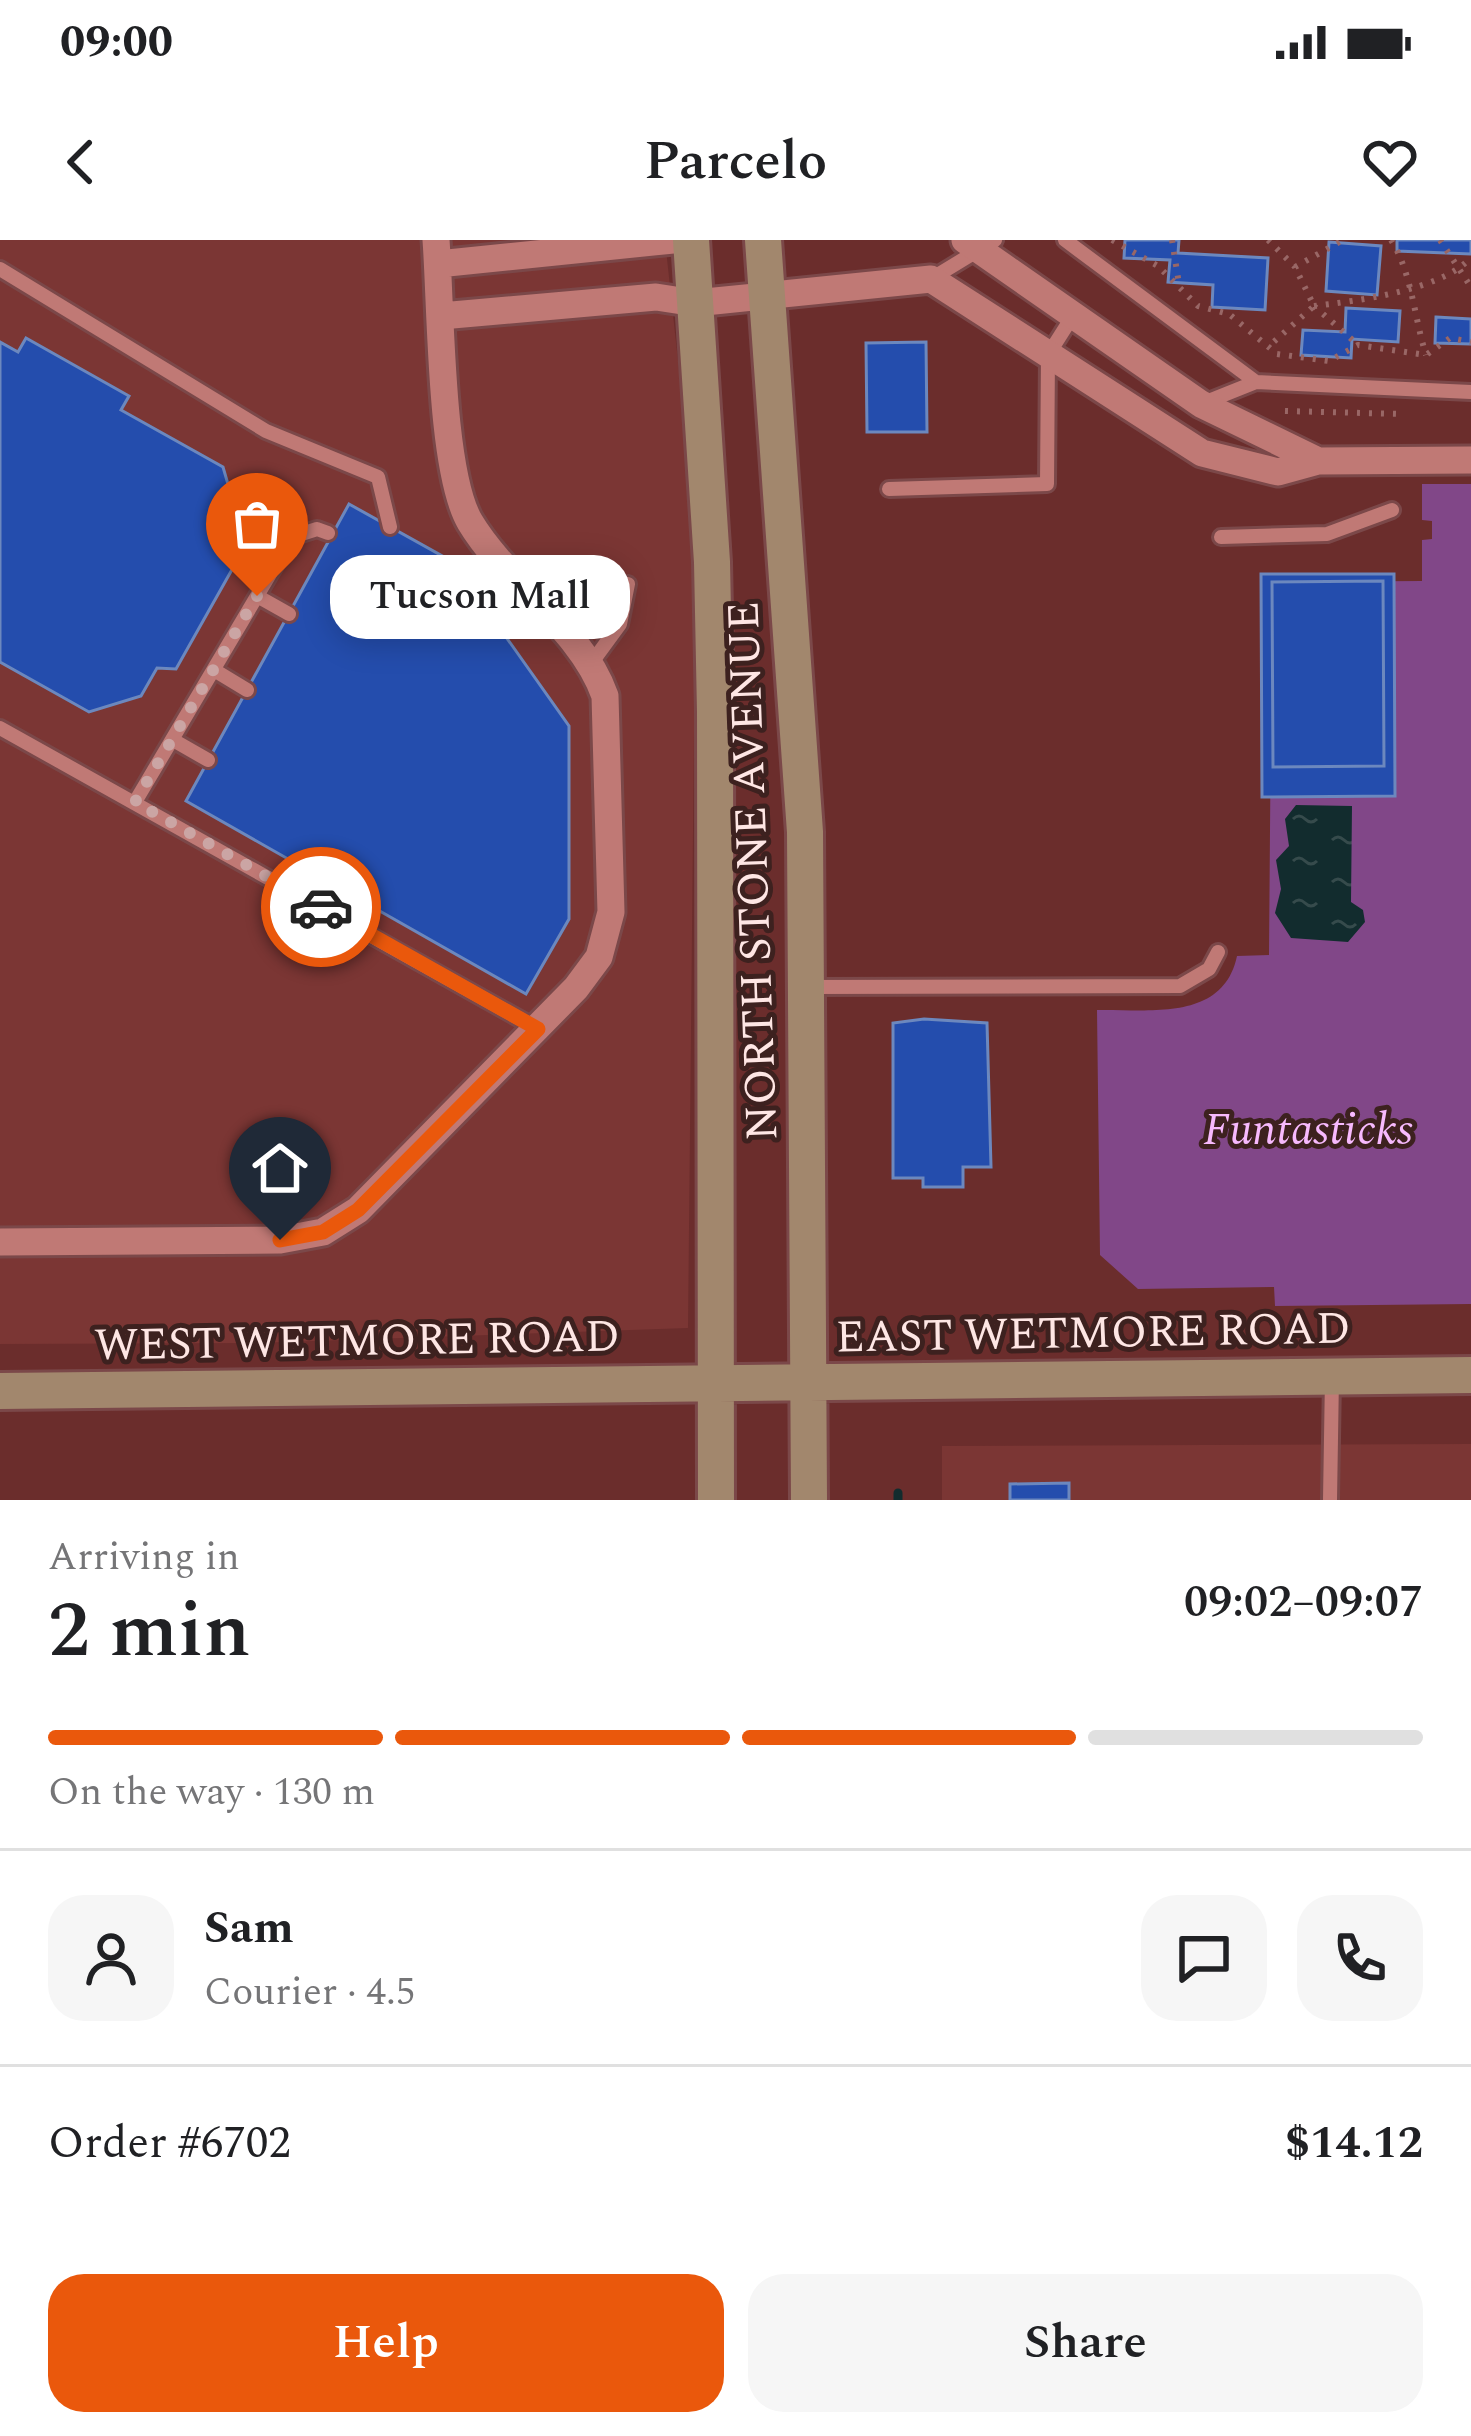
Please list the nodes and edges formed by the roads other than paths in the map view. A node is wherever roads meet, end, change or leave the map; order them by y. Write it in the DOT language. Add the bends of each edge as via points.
graph roads {
  1 [pos="673,240"];
  2 [pos="691,240"];
  3 [pos="763,240"];
  4 [pos="1065,240"];
  5 [pos="981,244"];
  6 [pos="437,252"];
  7 [pos="0,269"];
  8 [pos="931,279"];
  9 [pos="769,295"];
  10 [pos="695,303"];
  11 [pos="1073,314"];
  12 [pos="441,316"];
  13 [pos="1048,355"];
  14 [pos="1256,382"];
  15 [pos="1471,392"];
  16 [pos="1201,404"];
  17 [pos="1471,460"];
  18 [pos="1318,461"];
  19 [pos="889,489"];
  20 [pos="1392,510"];
  21 [pos="390,527"];
  22 [pos="328,533"];
  23 [pos="1221,537"];
  24 [pos="628,584"];
  25 [pos="257,596"];
  26 [pos="289,614"];
  27 [pos="590,665"];
  28 [pos="214,670"];
  29 [pos="247,690"];
  30 [pos="0,728"];
  31 [pos="172,740"];
  32 [pos="208,760"];
  33 [pos="135,802"];
  34 [pos="1218,952"];
  35 [pos="810,987"];
  36 [pos="538,1029"];
  37 [pos="0,1242"];
  38 [pos="1471,1376"];
  39 [pos="1332,1377"];
  40 [pos="716,1382"];
  41 [pos="809,1382"];
  42 [pos="0,1390"];
  43 [pos="716,1500"];
  44 [pos="809,1500"];
  45 [pos="1330,1500"];
  1 -- 6 [label="street"];
  2 -- 10 [label="main road, NORTH STONE AVENUE"];
  3 -- 9 [label="main road, NORTH STONE AVENUE"];
  4 -- 14 [label="lane"];
  5 -- 8 [label="lane"];
  5 -- 11 [label="street"];
  6 -- 12 [label="street"];
  7 -- 21 [label="lane" via="266,431 378,477"];
  8 -- 9 [label="street"];
  8 -- 13 [label="street"];
  9 -- 10 [label="street"];
  9 -- 35 [label="main road, NORTH STONE AVENUE"];
  10 -- 12 [label="street" via="656,297"];
  10 -- 40 [label="main road, NORTH STONE AVENUE" via="716,712"];
  11 -- 13 [label="lane"];
  11 -- 16 [label="street"];
  12 -- 27 [label="street" via="453,469 468,518"];
  13 -- 18 [label="street" via="1202,453 1278,472"];
  13 -- 19 [label="lane" via="1047,484"];
  14 -- 15 [label="lane"];
  14 -- 16 [label="lane"];
  16 -- 18 [label="street"];
  17 -- 18 [label="street"];
  20 -- 23 [label="lane" via="1327,534"];
  22 -- 25 [label="lane" via="292,537"];
  24 -- 27 [label="lane" via="620,625"];
  25 -- 26 [label="lane"];
  25 -- 28 [label="lane"];
  27 -- 36 [label="street" via="608,714 611,912 588,975"];
  28 -- 29 [label="lane"];
  28 -- 31 [label="lane"];
  30 -- 33 [label="lane"];
  31 -- 32 [label="lane"];
  31 -- 33 [label="lane"];
  33 -- 36 [label="lane"];
  34 -- 35 [label="lane" via="1210,968 1180,986"];
  35 -- 41 [label="main road, NORTH STONE AVENUE"];
  36 -- 37 [label="street" via="358,1210 323,1232 280,1240"];
  38 -- 39 [label="main road, EAST WETMORE ROAD"];
  39 -- 41 [label="main road, EAST WETMORE ROAD"];
  39 -- 45 [label="lane"];
  40 -- 41 [label="main road, EAST WETMORE ROAD"];
  40 -- 42 [label="main road, WEST WETMORE ROAD"];
  40 -- 43 [label="main road, NORTH STONE AVENUE"];
  41 -- 44 [label="main road, NORTH STONE AVENUE"];
}
